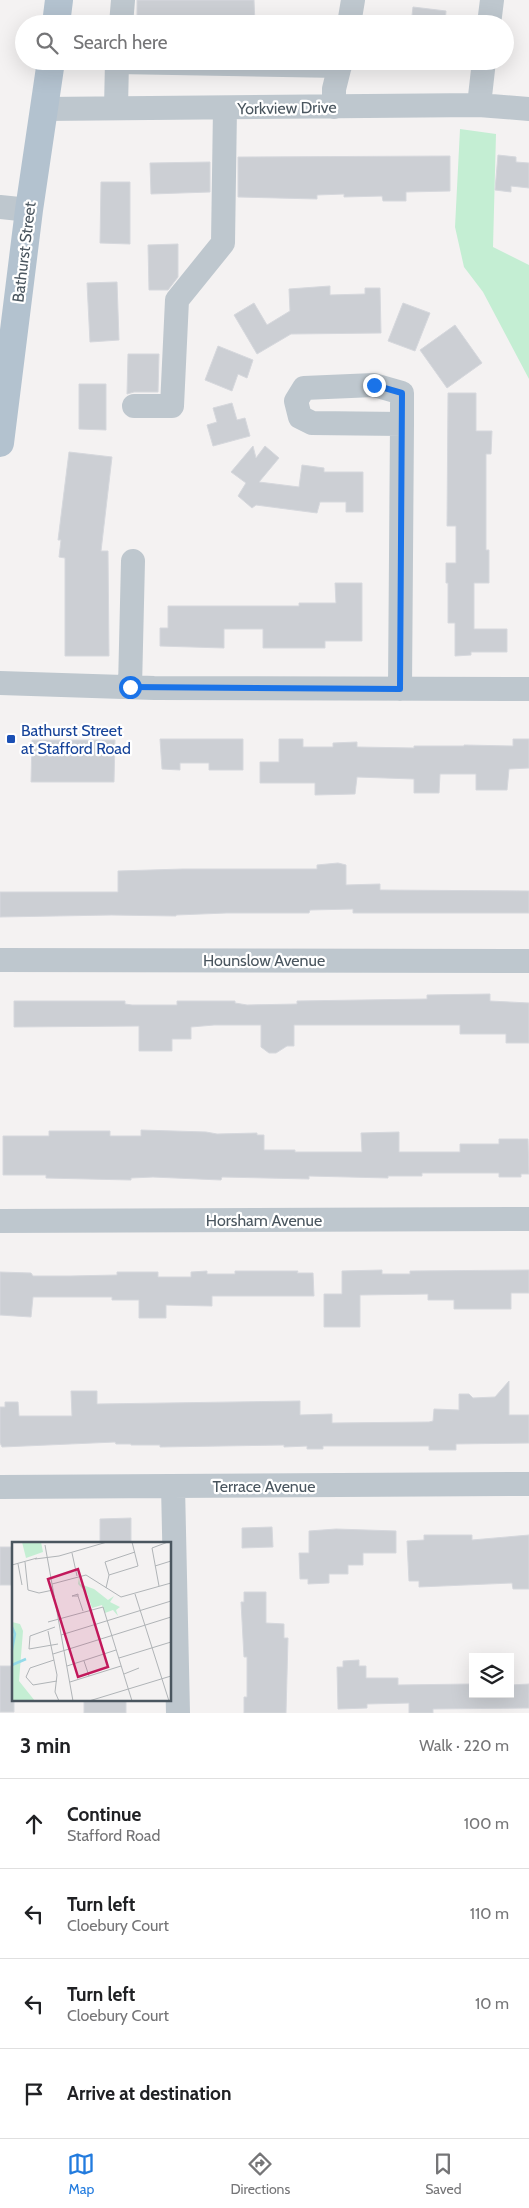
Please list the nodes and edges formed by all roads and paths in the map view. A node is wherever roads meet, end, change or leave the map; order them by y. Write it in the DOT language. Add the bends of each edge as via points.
graph roads {
  1 [pos="59,0"];
  2 [pos="123,0"];
  3 [pos="353,0"];
  4 [pos="492,0"];
  5 [pos="57,15"];
  6 [pos="122,15"];
  7 [pos="350,15"];
  8 [pos="490,15"];
  9 [pos="50,70"];
  10 [pos="117,70"];
  11 [pos="338,70"];
  12 [pos="483,70"];
  13 [pos="478,105"];
  14 [pos="334,107"];
  15 [pos="116,108"];
  16 [pos="225,108"];
  17 [pos="44,109"];
  18 [pos="529,109"];
  19 [pos="0,207"];
  20 [pos="29,210"];
  21 [pos="134,406"];
  22 [pos="402,424"];
  23 [pos="0,443"];
  24 [pos="132,561"];
  25 [pos="0,684"];
  26 [pos="130,687"];
  27 [pos="400,689"];
  28 [pos="529,689"];
  29 [pos="0,960"];
  30 [pos="529,961"];
  31 [pos="529,1219"];
  32 [pos="0,1221"];
  33 [pos="529,1484"];
  34 [pos="173,1486"];
  35 [pos="0,1488"];
  36 [pos="178,1713"];
  1 -- 5 [label="main road"];
  2 -- 6 [label="street"];
  3 -- 7 [label="street"];
  4 -- 8 [label="street"];
  9 -- 17 [label="main road, Bathurst Street"];
  10 -- 15 [label="street"];
  11 -- 14 [label="street"];
  12 -- 13 [label="street"];
  13 -- 14 [label="street, Yorkview Drive"];
  13 -- 18 [label="street, Yorkview Drive"];
  14 -- 16 [label="street, Yorkview Drive"];
  15 -- 16 [label="street, Yorkview Drive"];
  15 -- 17 [label="street, Yorkview Drive"];
  16 -- 21 [label="street" via="223,243 177,300 172,406"];
  17 -- 20 [label="main road, Bathurst Street"];
  19 -- 20 [label="street"];
  20 -- 23 [label="main road, Bathurst Street"];
  22 -- 27 [label="street"];
  24 -- 26 [label="street"];
  25 -- 26 [label="street"];
  26 -- 27 [label="street"];
  27 -- 28 [label="street"];
  29 -- 30 [label="street, Hounslow Avenue"];
  31 -- 32 [label="street, Horsham Avenue"];
  33 -- 34 [label="street, Terrace Avenue"];
  34 -- 35 [label="street, Terrace Avenue"];
  34 -- 36 [label="street"];
}
